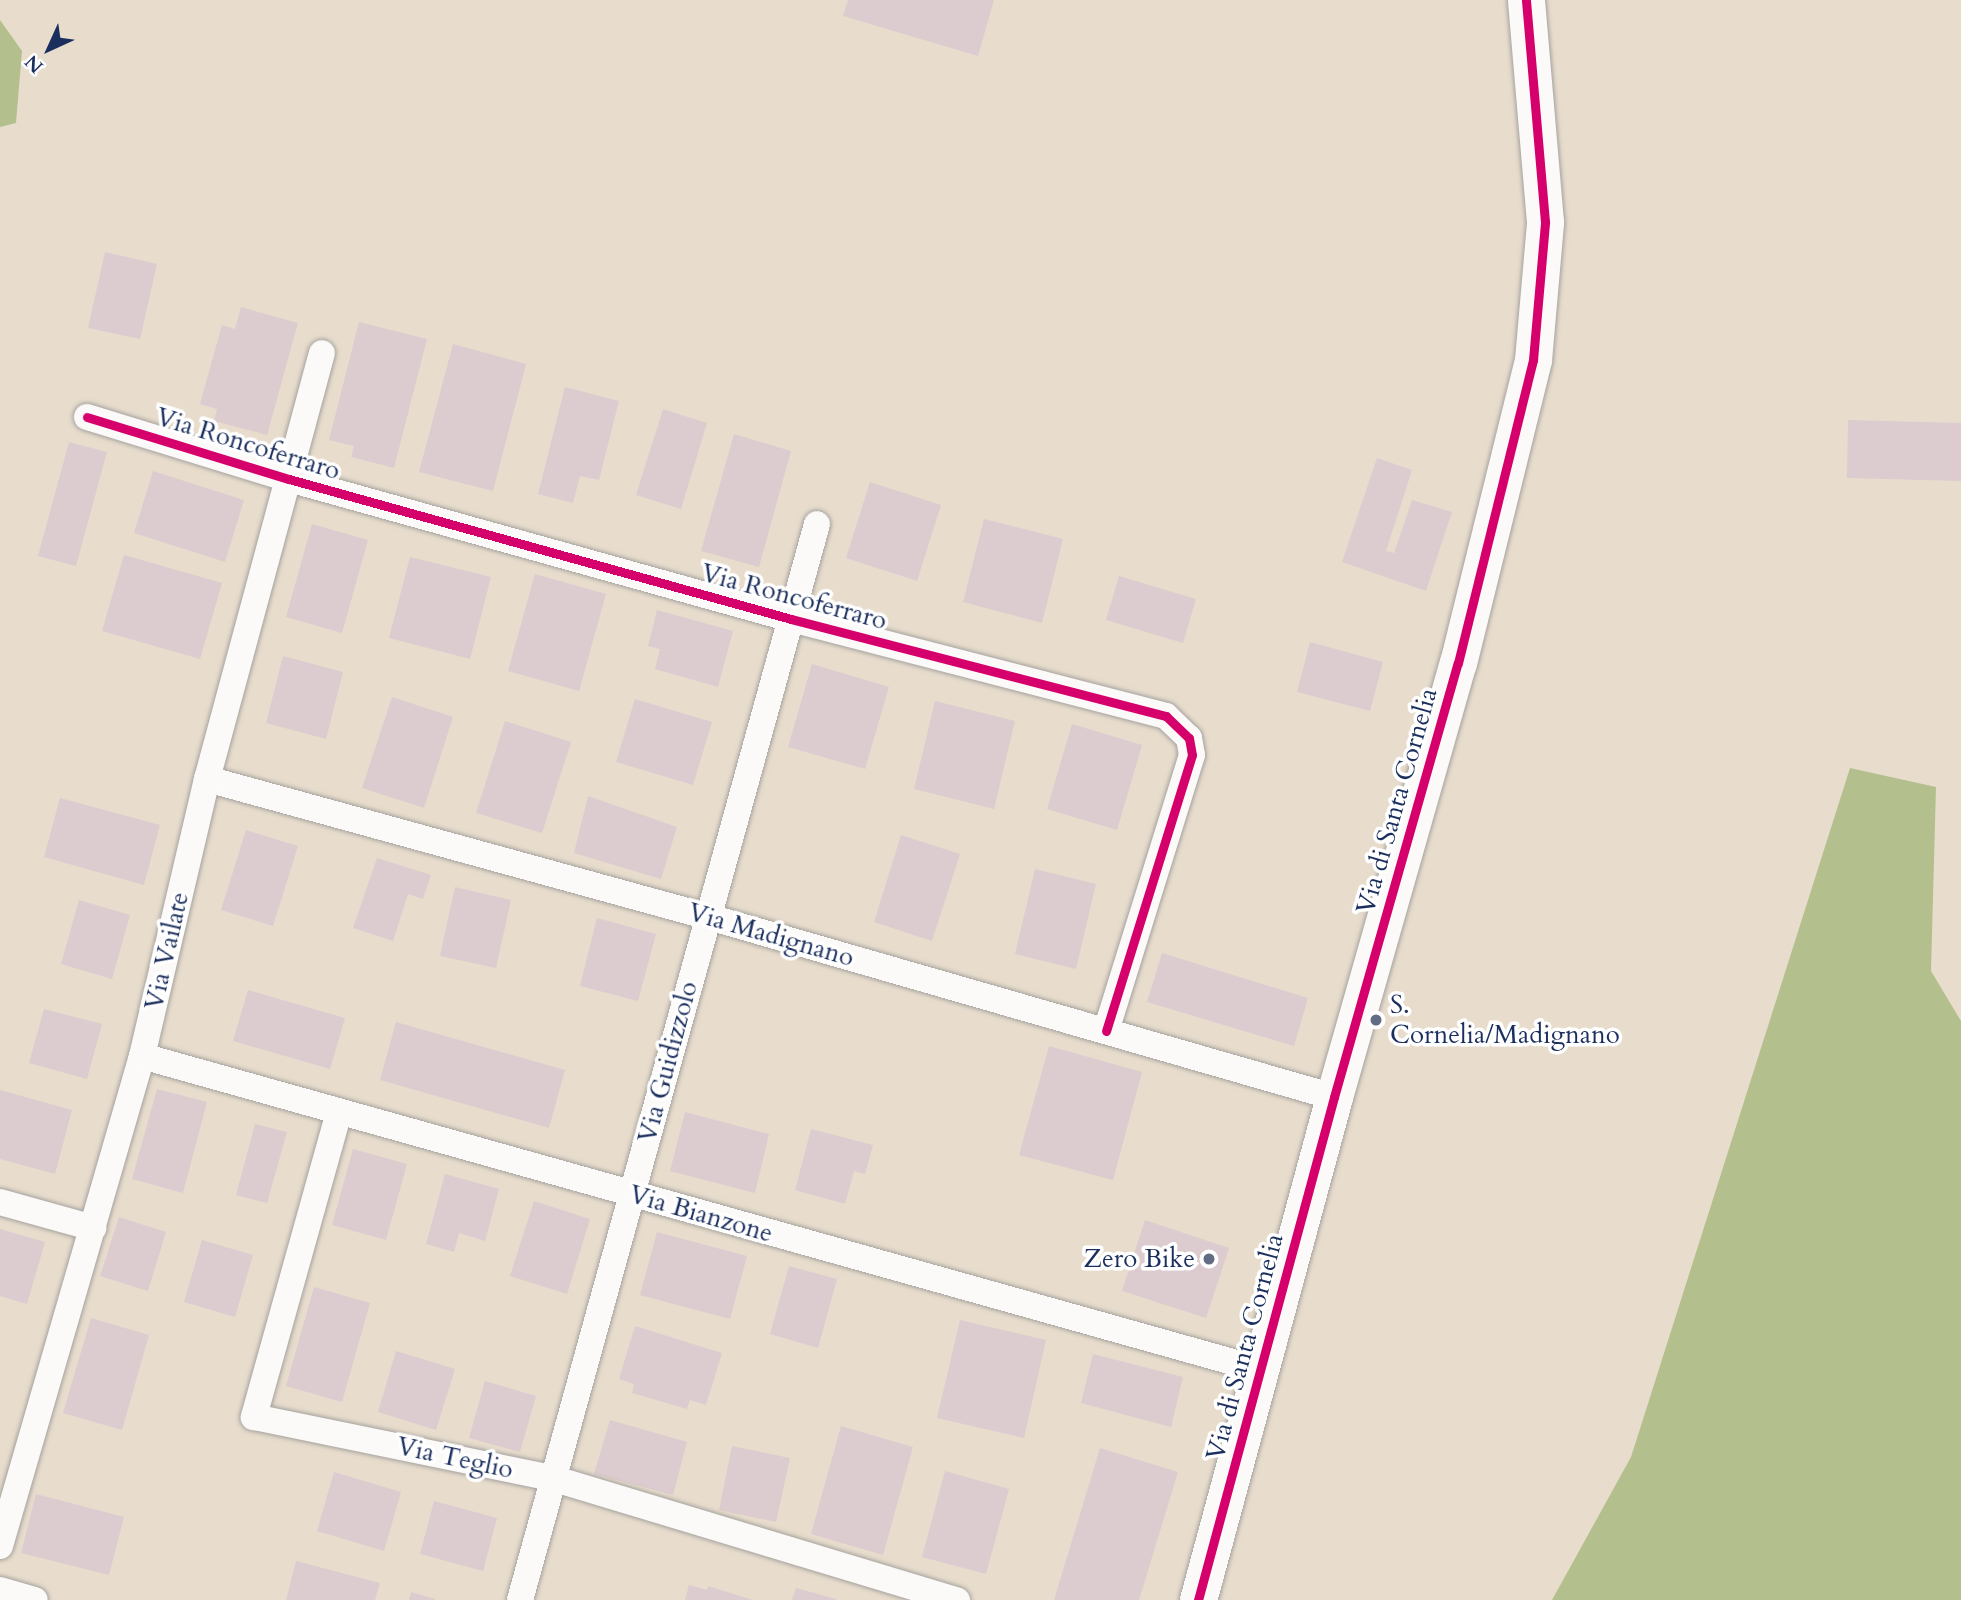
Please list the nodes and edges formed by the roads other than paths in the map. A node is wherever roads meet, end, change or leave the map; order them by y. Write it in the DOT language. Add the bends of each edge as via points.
graph roads {
  1 [pos="1526,0"];
  2 [pos="323,353"];
  3 [pos="87,417"];
  4 [pos="289,479"];
  5 [pos="817,524"];
  6 [pos="791,619"];
  7 [pos="207,779"];
  8 [pos="709,917"];
  9 [pos="1106,1031"];
  10 [pos="142,1056"];
  11 [pos="1334,1097"];
  12 [pos="339,1112"];
  13 [pos="632,1195"];
  14 [pos="0,1202"];
  15 [pos="93,1228"];
  16 [pos="1261,1370"];
  17 [pos="555,1479"];
  18 [pos="0,1546"];
  19 [pos="0,1590"];
  20 [pos="36,1600"];
  21 [pos="520,1600"];
  22 [pos="957,1600"];
  23 [pos="1198,1600"];
  1 -- 11 [label="street, Via di Santa Cornelia" via="1545,222 1533,360 1458,663"];
  2 -- 4 [label="street, Via Vailate"];
  3 -- 4 [label="street, Via Roncoferraro"];
  4 -- 6 [label="street, Via Roncoferraro"];
  4 -- 7 [label="street, Via Vailate"];
  5 -- 6 [label="street, Via Guidizzolo"];
  6 -- 8 [label="street, Via Guidizzolo"];
  6 -- 9 [label="street, Via Roncoferraro" via="1166,716 1184,730 1192,755"];
  7 -- 8 [label="street, Via Madignano"];
  7 -- 10 [label="street, Via Vailate"];
  8 -- 9 [label="street, Via Madignano"];
  8 -- 13 [label="street, Via Guidizzolo"];
  9 -- 11 [label="street, Via Madignano"];
  10 -- 12 [label="street, Via Bianzone"];
  10 -- 15 [label="street, Via Vailate"];
  11 -- 16 [label="street, Via di Santa Cornelia"];
  12 -- 13 [label="street, Via Bianzone"];
  12 -- 17 [label="street, Via Teglio" via="254,1417"];
  13 -- 16 [label="street, Via Bianzone"];
  13 -- 17 [label="street, Via Guidizzolo"];
  14 -- 15 [label="street"];
  15 -- 18 [label="street, Via Vailate"];
  16 -- 23 [label="street, Via di Santa Cornelia"];
  17 -- 21 [label="street, Via Guidizzolo"];
  17 -- 22 [label="street, Via Teglio"];
  19 -- 20 [label="street"];
}
